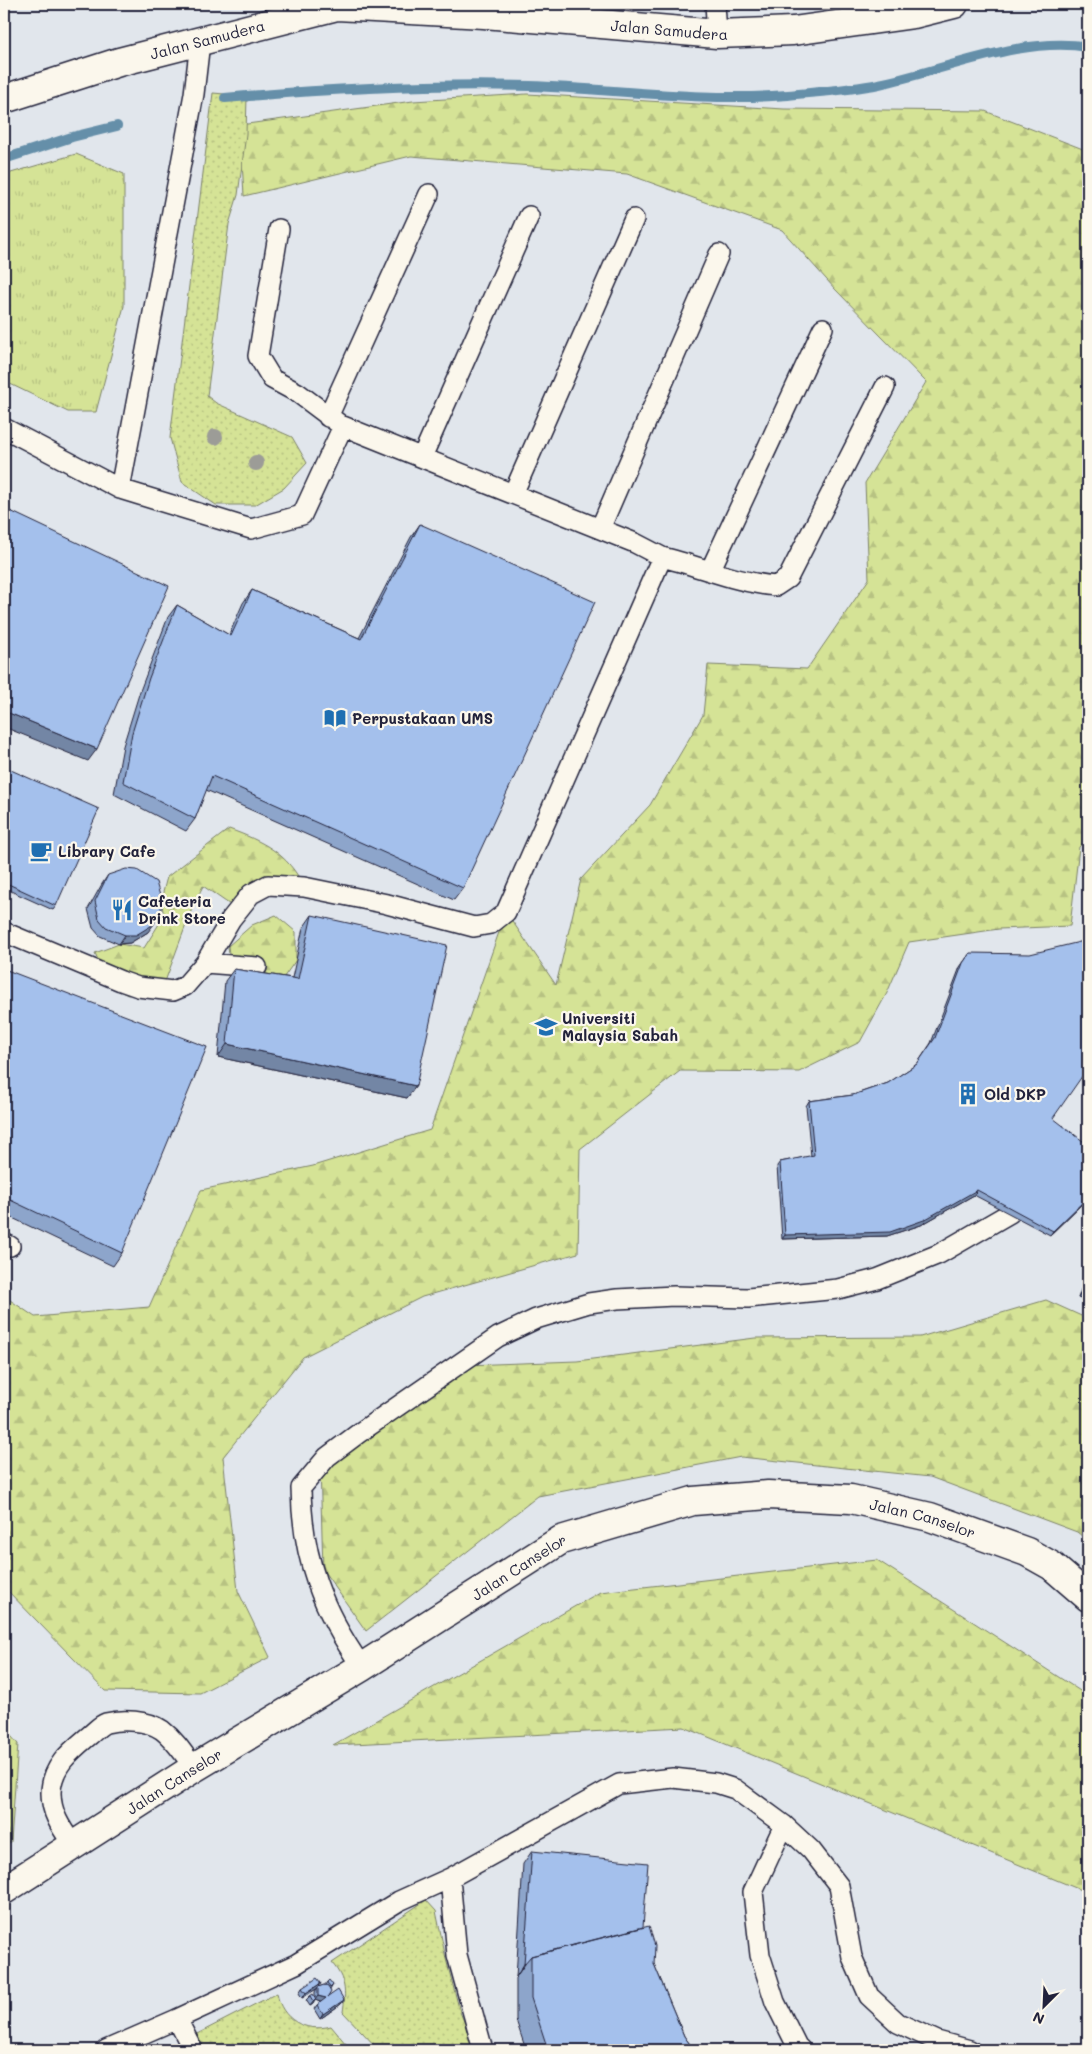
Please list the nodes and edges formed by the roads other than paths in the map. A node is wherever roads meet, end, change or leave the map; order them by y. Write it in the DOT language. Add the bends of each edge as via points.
graph roads {
  1 [pos="715,4"];
  2 [pos="954,4"];
  3 [pos="717,34"];
  4 [pos="200,42"];
  5 [pos="4,99"];
  6 [pos="429,194"];
  7 [pos="529,216"];
  8 [pos="634,219"];
  9 [pos="279,229"];
  10 [pos="719,254"];
  11 [pos="823,328"];
  12 [pos="885,387"];
  13 [pos="336,422"];
  14 [pos="4,428"];
  15 [pos="422,457"];
  16 [pos="120,489"];
  17 [pos="513,494"];
  18 [pos="600,529"];
  19 [pos="662,557"];
  20 [pos="710,571"];
  21 [pos="4,932"];
  22 [pos="205,963"];
  23 [pos="257,967"];
  24 [pos="1010,1213"];
  25 [pos="1088,1596"];
  26 [pos="362,1667"];
  27 [pos="194,1768"];
  28 [pos="784,1825"];
  29 [pos="73,1846"];
  30 [pos="450,1878"];
  31 [pos="4,1890"];
  32 [pos="178,2019"];
  33 [pos="106,2050"];
  34 [pos="193,2050"];
  35 [pos="482,2050"];
  36 [pos="801,2050"];
  37 [pos="970,2050"];
  1 -- 3 [label="lane"];
  2 -- 3 [label="street, Jalan Samudera" via="914,14 793,31"];
  3 -- 4 [label="street, Jalan Samudera" via="484,14 337,6"];
  4 -- 5 [label="street, Jalan Samudera" via="119,62"];
  4 -- 16 [label="lane" via="194,94"];
  6 -- 13 [label="lane"];
  7 -- 15 [label="lane"];
  8 -- 17 [label="lane"];
  9 -- 13 [label="lane" via="258,356 272,379 298,393"];
  10 -- 18 [label="lane"];
  11 -- 20 [label="lane"];
  12 -- 20 [label="lane" via="788,578 776,586 764,585"];
  13 -- 15 [label="lane"];
  13 -- 16 [label="lane" via="302,515 272,525 251,529"];
  14 -- 16 [label="lane"];
  15 -- 17 [label="lane"];
  17 -- 18 [label="lane"];
  18 -- 19 [label="lane"];
  19 -- 20 [label="lane"];
  19 -- 22 [label="lane" via="506,912 491,924 474,927 304,887 268,885 251,894 231,919"];
  21 -- 22 [label="lane" via="138,987 173,991 185,986"];
  22 -- 23 [label="lane"];
  24 -- 26 [label="lane" via="939,1254 877,1279 838,1289 748,1298 674,1296 618,1299 589,1303 536,1319 498,1337 359,1433 327,1457 301,1488 301,1518 314,1577 338,1634"];
  25 -- 26 [label="street, Jalan Canselor" via="1052,1566 1027,1552 930,1517 850,1499 768,1495 693,1501 560,1540"];
  26 -- 27 [label="street, Jalan Canselor"];
  27 -- 29 [label="street, Jalan Canselor"];
  27 -- 29 [label="lane" via="178,1745 160,1729 132,1720 104,1724 68,1753 52,1783 56,1820"];
  28 -- 30 [label="lane" via="735,1789 716,1783 673,1778 619,1784"];
  28 -- 36 [label="lane" via="754,1892 760,1954 775,2002"];
  28 -- 37 [label="lane" via="811,1850 839,1886 852,1957 869,1996 898,2023 938,2041"];
  29 -- 31 [label="street, Jalan Canselor"];
  30 -- 32 [label="lane" via="399,1901 296,1964"];
  30 -- 35 [label="lane" via="457,1955"];
  32 -- 33 [label="lane"];
  32 -- 34 [label="lane"];
}
